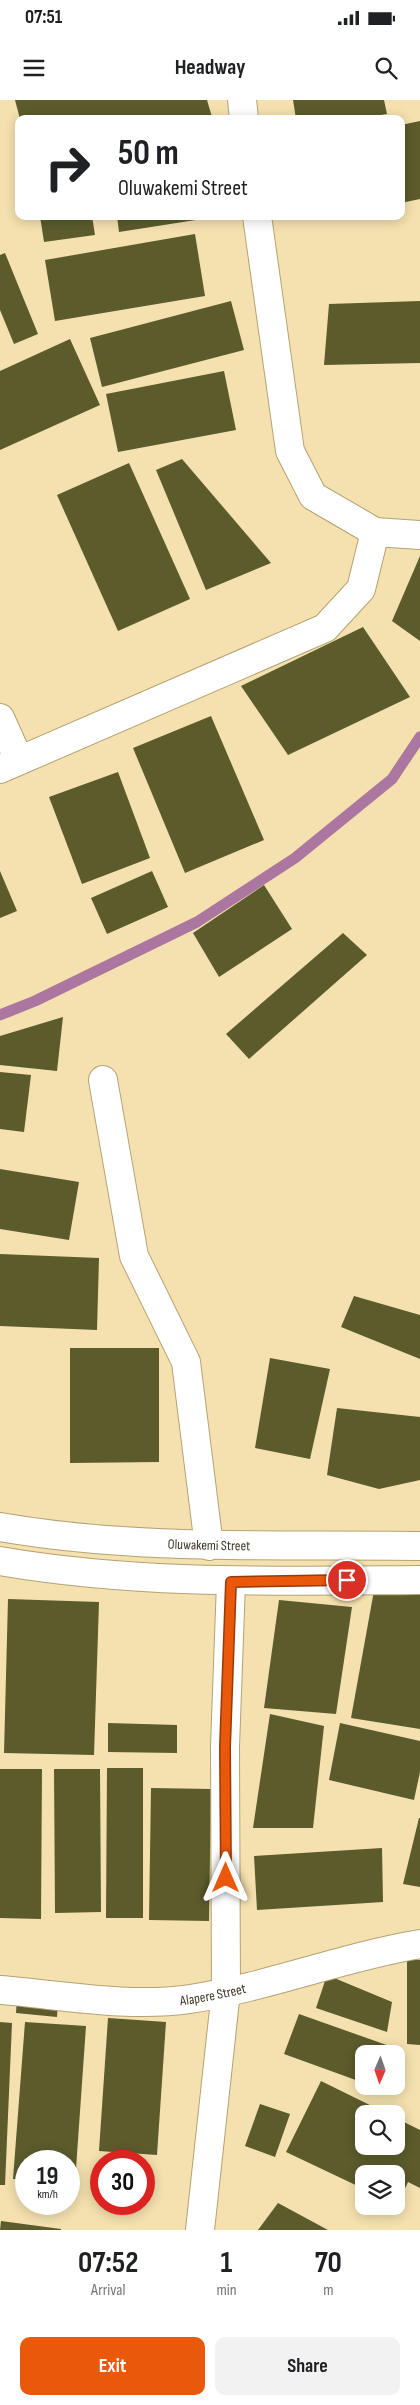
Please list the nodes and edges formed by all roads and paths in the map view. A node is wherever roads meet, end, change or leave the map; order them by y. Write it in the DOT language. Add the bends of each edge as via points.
graph roads {
  1 [pos="242,100"];
  2 [pos="244,115"];
  3 [pos="258,220"];
  4 [pos="375,532"];
  5 [pos="420,535"];
  6 [pos="0,718"];
  7 [pos="10,764"];
  8 [pos="103,1080"];
  9 [pos="0,1527"];
  10 [pos="209,1546"];
  11 [pos="420,1546"];
  12 [pos="0,1561"];
  13 [pos="420,1580"];
  14 [pos="231,1582"];
  15 [pos="420,1944"];
  16 [pos="0,1990"];
  17 [pos="226,1990"];
  18 [pos="200,2230"];
  1 -- 2 [label="street"];
  3 -- 4 [label="street" via="290,452 313,496"];
  4 -- 5 [label="street"];
  4 -- 7 [label="street" via="361,589 325,628"];
  6 -- 7 [label="street"];
  8 -- 10 [label="street" via="134,1256 186,1362"];
  9 -- 10 [label="street, Oluwakemi Street" via="52,1536"];
  10 -- 11 [label="street, Oluwakemi Street"];
  12 -- 14 [label="street" via="47,1569"];
  13 -- 14 [label="street"];
  14 -- 17 [label="street" via="225,1747"];
  15 -- 17 [label="street, Alapere Street"];
  16 -- 17 [label="street, Alapere Street" via="138,2002 190,1999"];
  17 -- 18 [label="street"];
}
